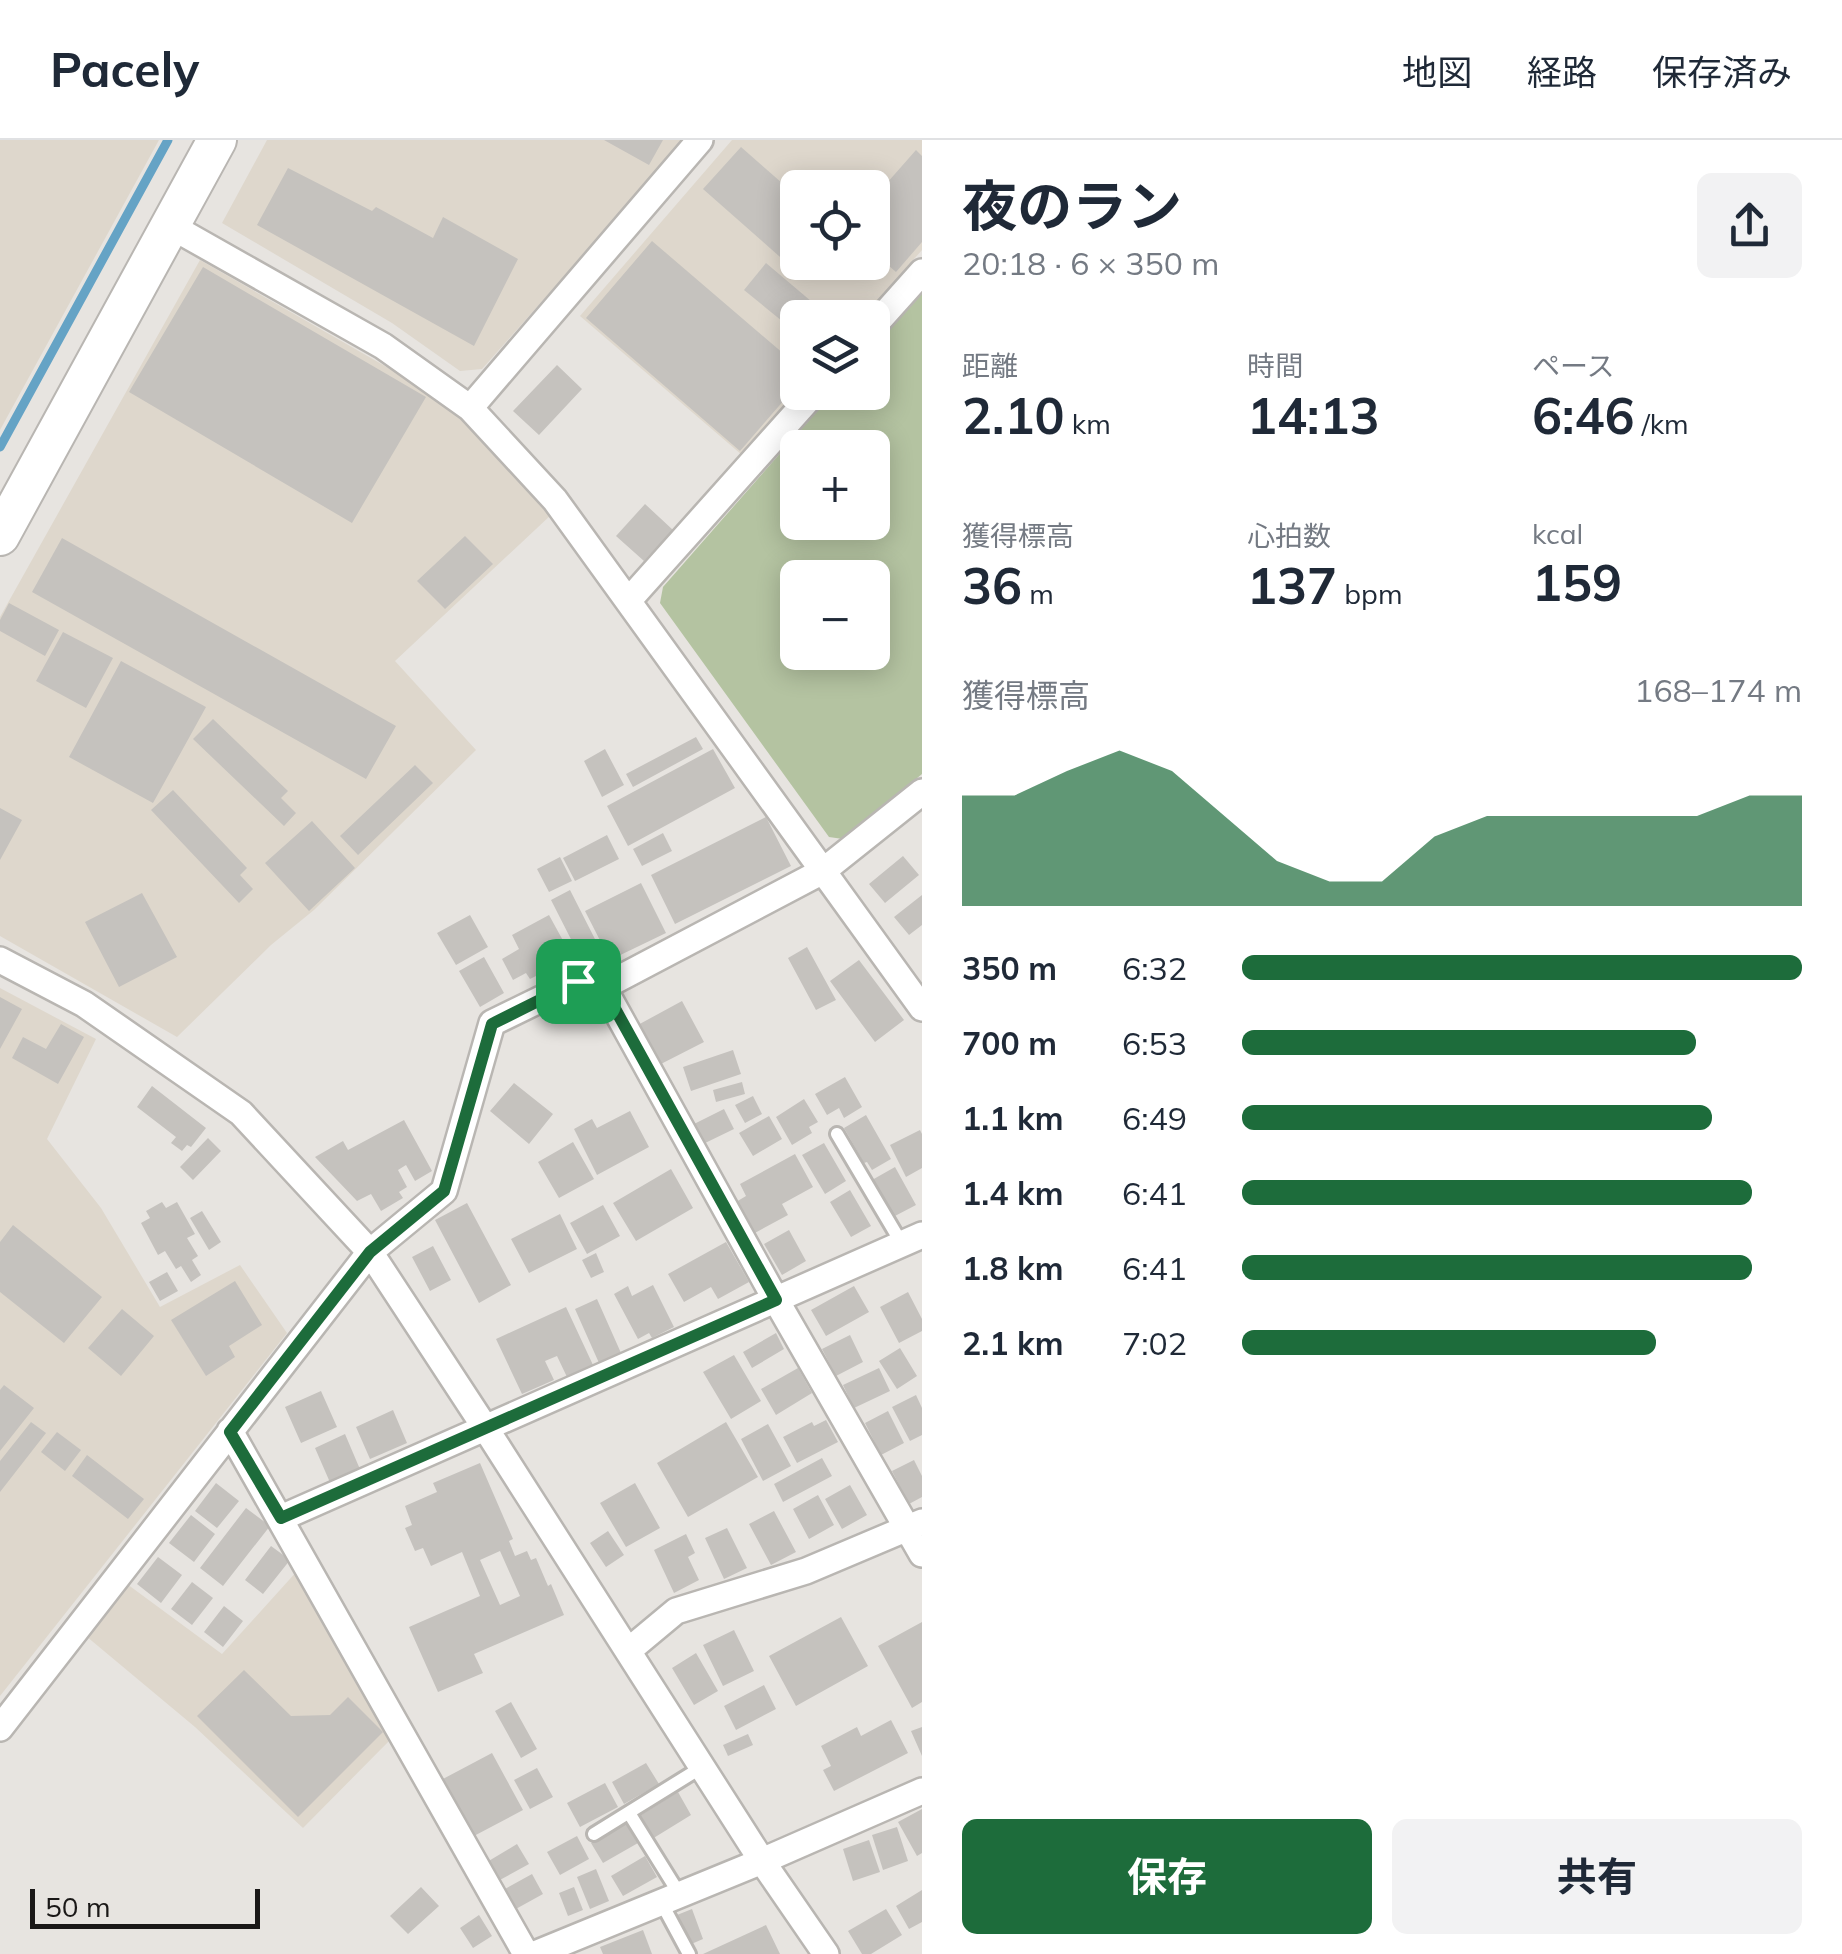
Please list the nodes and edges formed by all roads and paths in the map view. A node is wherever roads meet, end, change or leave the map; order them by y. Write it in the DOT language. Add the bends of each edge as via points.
graph roads {
  1 [pos="217,140"];
  2 [pos="700,140"];
  3 [pos="169,225"];
  4 [pos="922,272"];
  5 [pos="890,308"];
  6 [pos="470,408"];
  7 [pos="799,410"];
  8 [pos="0,536"];
  9 [pos="629,600"];
  10 [pos="922,792"];
  11 [pos="823,871"];
  12 [pos="0,960"];
  13 [pos="603,987"];
  14 [pos="922,1008"];
  15 [pos="837,1134"];
  16 [pos="912,1240"];
  17 [pos="370,1252"];
  18 [pos="776,1300"];
  19 [pos="486,1429"];
  20 [pos="230,1432"];
  21 [pos="281,1518"];
  22 [pos="915,1525"];
  23 [pos="922,1554"];
  24 [pos="628,1651"];
  25 [pos="0,1728"];
  26 [pos="702,1767"];
  27 [pos="922,1791"];
  28 [pos="629,1813"];
  29 [pos="594,1834"];
  30 [pos="762,1861"];
  31 [pos="670,1899"];
  32 [pos="526,1954"];
  33 [pos="535,1954"];
  34 [pos="689,1954"];
  35 [pos="826,1954"];
  1 -- 3 [label="street"];
  2 -- 6 [label="street"];
  3 -- 6 [label="street" via="383,346"];
  3 -- 8 [label="street"];
  4 -- 5 [label="street"];
  6 -- 9 [label="street" via="556,500"];
  7 -- 9 [label="street"];
  9 -- 11 [label="street"];
  10 -- 11 [label="street"];
  11 -- 13 [label="street"];
  11 -- 14 [label="street"];
  12 -- 17 [label="street" via="84,1004 241,1114"];
  13 -- 17 [label="street" via="578,981 492,1024 444,1191"];
  13 -- 18 [label="street"];
  15 -- 16 [label="lane"];
  16 -- 18 [label="street"];
  17 -- 19 [label="street"];
  17 -- 20 [label="street"];
  18 -- 19 [label="street"];
  18 -- 22 [label="street"];
  19 -- 21 [label="street"];
  19 -- 24 [label="street"];
  20 -- 21 [label="street"];
  20 -- 25 [label="street"];
  21 -- 32 [label="street"];
  22 -- 23 [label="street"];
  22 -- 24 [label="street" via="806,1572 676,1611"];
  24 -- 26 [label="street"];
  26 -- 28 [label="lane"];
  26 -- 30 [label="street"];
  27 -- 30 [label="street"];
  28 -- 29 [label="lane"];
  28 -- 31 [label="lane"];
  30 -- 31 [label="street"];
  30 -- 35 [label="street"];
  31 -- 33 [label="street"];
  31 -- 34 [label="lane"];
}
